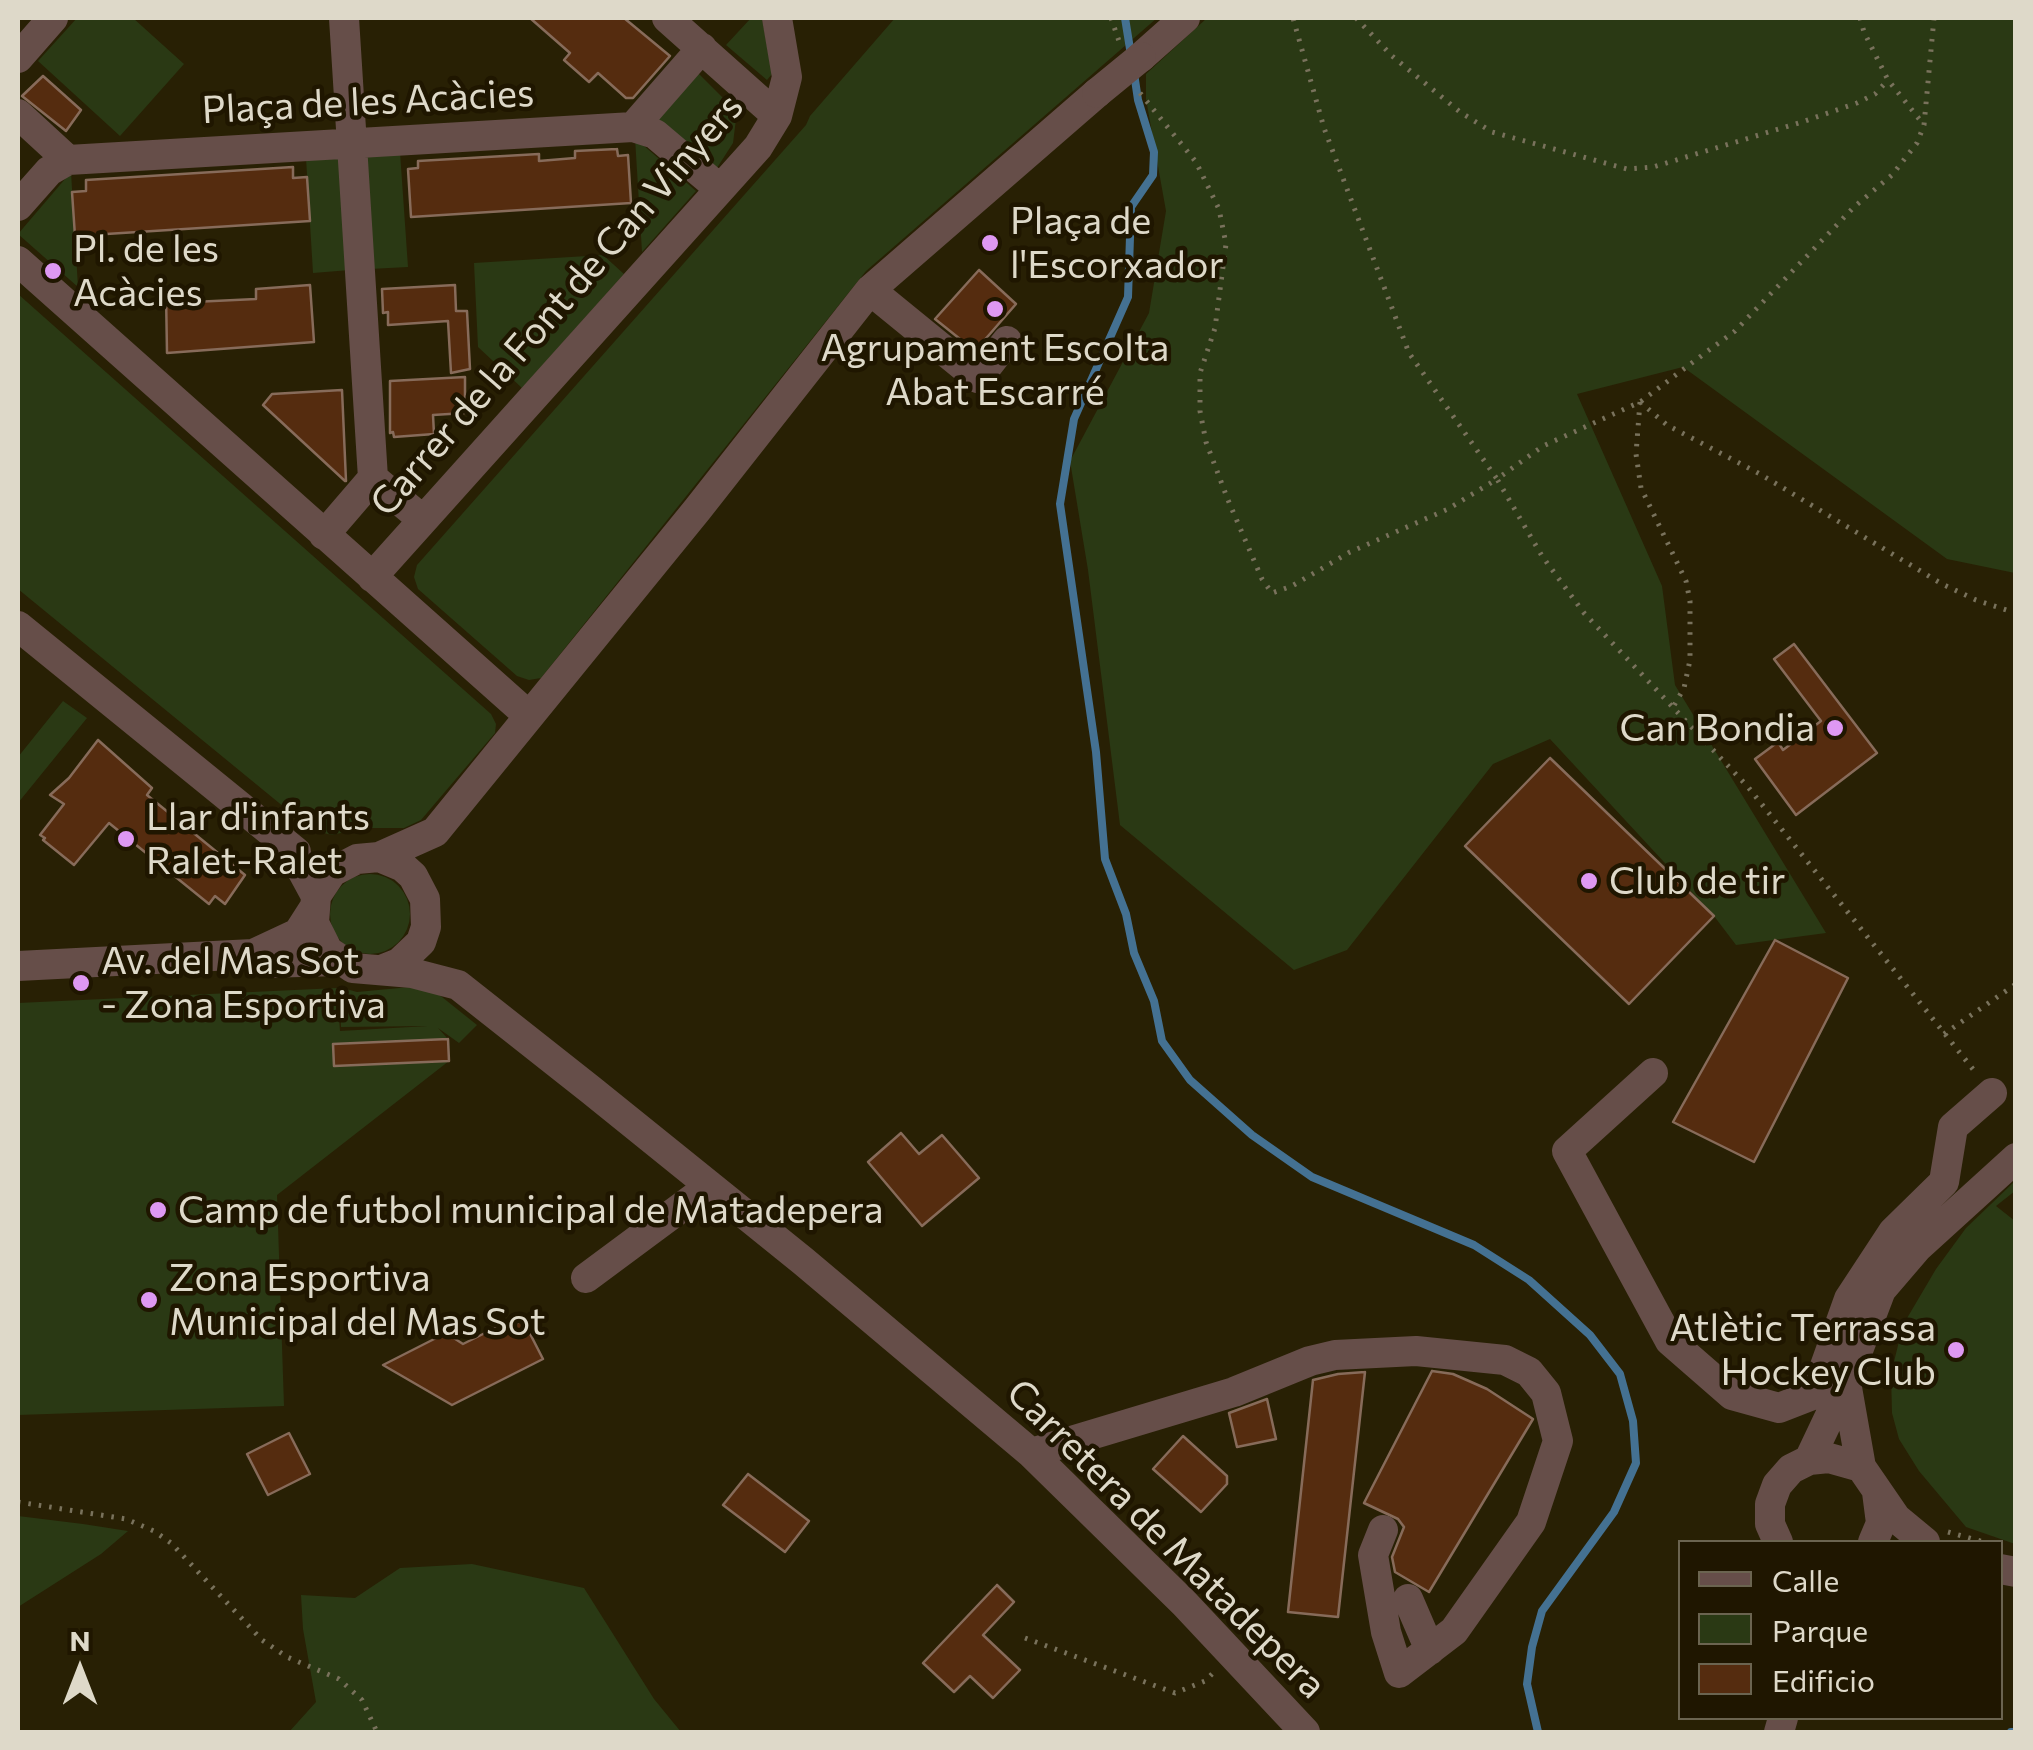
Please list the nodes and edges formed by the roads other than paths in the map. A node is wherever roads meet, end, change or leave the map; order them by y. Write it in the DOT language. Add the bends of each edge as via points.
graph roads {
  1 [pos="53,18"];
  2 [pos="344,18"];
  3 [pos="667,18"];
  4 [pos="778,18"];
  5 [pos="1185,18"];
  6 [pos="702,48"];
  7 [pos="18,58"];
  8 [pos="18,114"];
  9 [pos="777,116"];
  10 [pos="633,127"];
  11 [pos="354,143"];
  12 [pos="68,160"];
  13 [pos="720,189"];
  14 [pos="18,206"];
  15 [pos="18,262"];
  16 [pos="870,290"];
  17 [pos="1007,341"];
  18 [pos="373,478"];
  19 [pos="423,520"];
  20 [pos="324,535"];
  21 [pos="372,578"];
  22 [pos="18,626"];
  23 [pos="528,715"];
  24 [pos="435,832"];
  25 [pos="296,852"];
  26 [pos="368,858"];
  27 [pos="315,902"];
  28 [pos="426,913"];
  29 [pos="252,954"];
  30 [pos="339,961"];
  31 [pos="18,966"];
  32 [pos="384,969"];
  33 [pos="458,985"];
  34 [pos="1653,1073"];
  35 [pos="1992,1094"];
  36 [pos="2016,1158"];
  37 [pos="710,1186"];
  38 [pos="586,1278"];
  39 [pos="1846,1382"];
  40 [pos="1031,1453"];
  41 [pos="1809,1460"];
  42 [pos="1869,1479"];
  43 [pos="1383,1530"];
  44 [pos="1777,1540"];
  45 [pos="1874,1540"];
  46 [pos="1923,1540"];
  47 [pos="1408,1599"];
  48 [pos="1430,1650"];
  49 [pos="1306,1732"];
  1 -- 7 [label="street"];
  2 -- 11 [label="street"];
  3 -- 6 [label="street"];
  4 -- 9 [label="street, Carrer de la Font de Can Vinyers" via="788,76"];
  5 -- 16 [label="street, bridge" via="1130,50 1097,93"];
  6 -- 9 [label="street"];
  6 -- 10 [label="street"];
  8 -- 12 [label="street"];
  9 -- 13 [label="street, Carrer de la Font de Can Vinyers"];
  10 -- 11 [label="street, Plaça de les Acàcies"];
  10 -- 13 [label="street" via="655,134"];
  11 -- 12 [label="street, Plaça de les Acàcies"];
  11 -- 18 [label="street"];
  12 -- 14 [label="street"];
  13 -- 19 [label="street, Carrer de la Font de Can Vinyers"];
  15 -- 20 [label="street"];
  16 -- 17 [label="street" via="978,378"];
  16 -- 23 [label="street"];
  18 -- 19 [label="street"];
  18 -- 20 [label="street"];
  19 -- 21 [label="street, Carrer de la Font de Can Vinyers"];
  20 -- 21 [label="street"];
  21 -- 23 [label="street"];
  22 -- 25 [label="street"];
  23 -- 24 [label="street"];
  24 -- 26 [label="street"];
  24 -- 28 [label="street"];
  25 -- 26 [label="street"];
  25 -- 27 [label="street"];
  26 -- 27 [label="street" via="332,872"];
  26 -- 28 [label="street" via="413,876"];
  27 -- 29 [label="street" via="298,933"];
  27 -- 30 [label="street" via="319,938"];
  28 -- 32 [label="street" via="411,954"];
  28 -- 33 [label="street" via="434,949"];
  29 -- 30 [label="street" via="264,962"];
  29 -- 31 [label="street"];
  30 -- 32 [label="street"];
  32 -- 33 [label="street"];
  33 -- 37 [label="street, Carretera de Matadepera"];
  34 -- 35 [label="street" via="1568,1151 1670,1341 1732,1395 1779,1408 1815,1394 1850,1300 1893,1232 1944,1182 1953,1127"];
  36 -- 39 [label="street" via="1881,1290"];
  37 -- 38 [label="street"];
  37 -- 40 [label="street, Carretera de Matadepera"];
  39 -- 41 [label="street"];
  39 -- 42 [label="street"];
  40 -- 48 [label="street" via="1335,1355 1416,1352 1506,1360 1529,1372 1546,1393 1558,1440 1531,1522 1454,1631"];
  40 -- 49 [label="street, Carretera de Matadepera"];
  41 -- 42 [label="street" via="1829,1458"];
  41 -- 44 [label="street" via="1777,1485 1770,1524"];
  42 -- 45 [label="street" via="1882,1523"];
  42 -- 46 [label="street" via="1896,1518"];
  43 -- 48 [label="street" via="1373,1556 1399,1673"];
  47 -- 48 [label="street"];
}
